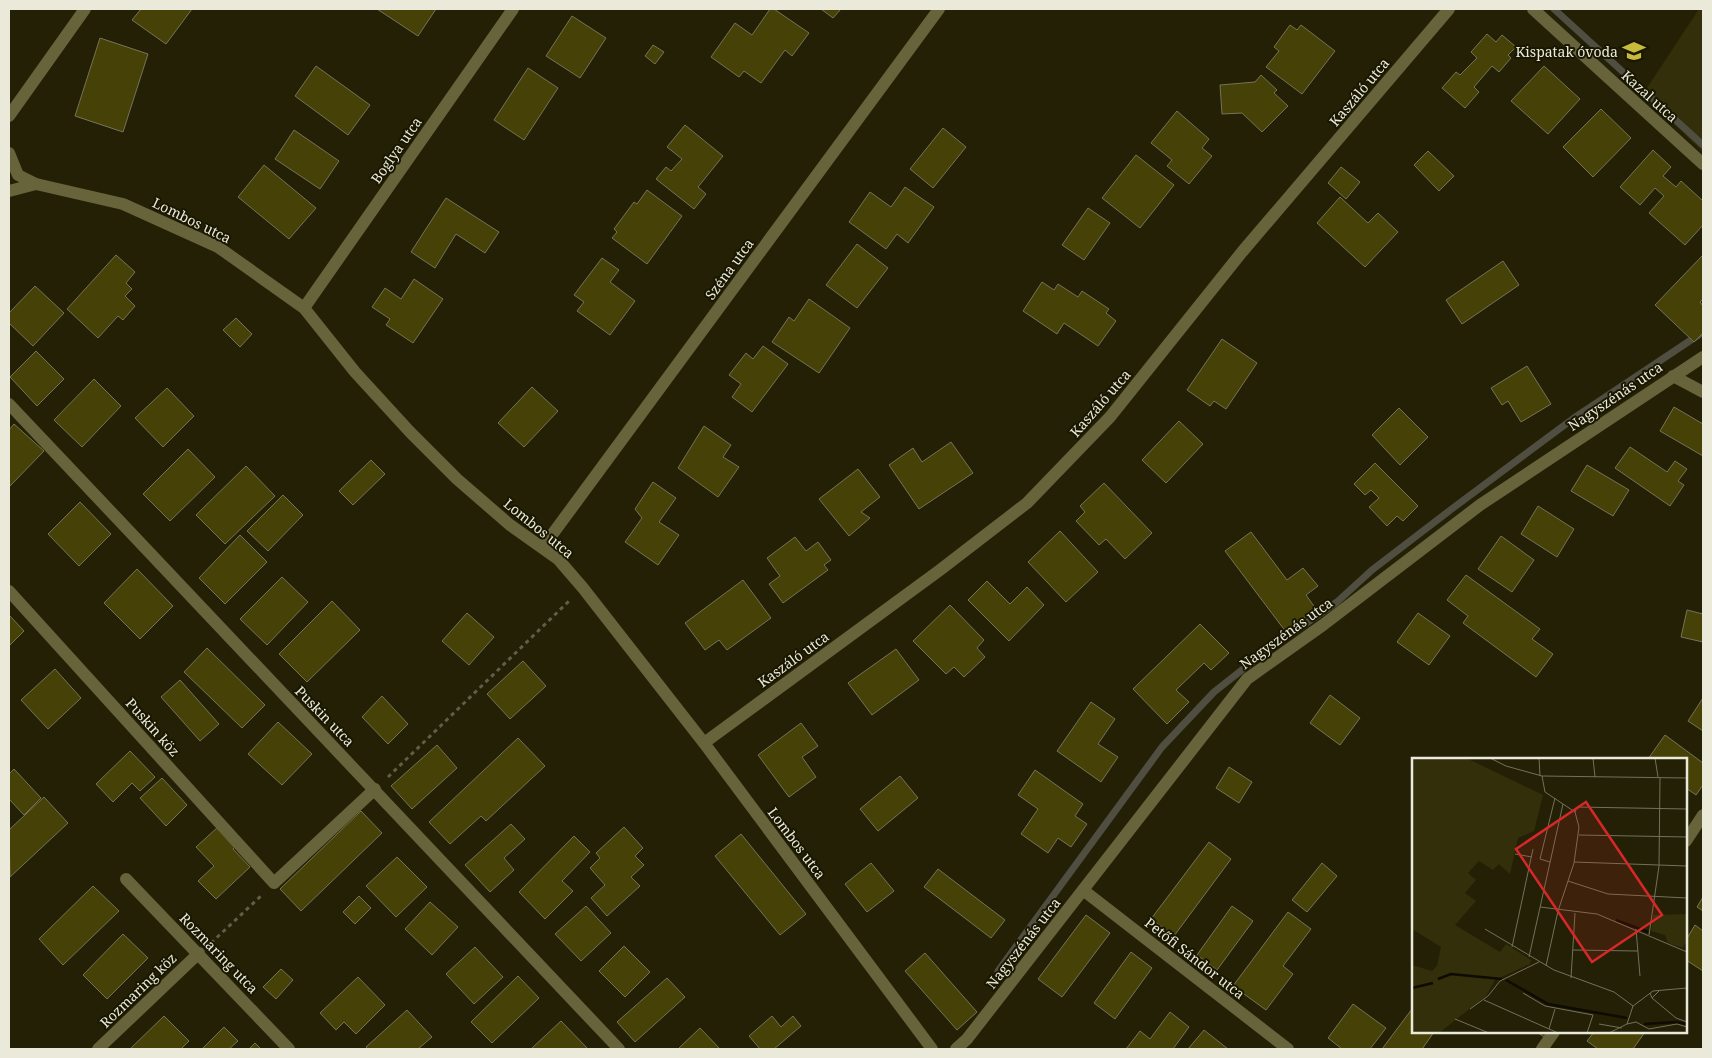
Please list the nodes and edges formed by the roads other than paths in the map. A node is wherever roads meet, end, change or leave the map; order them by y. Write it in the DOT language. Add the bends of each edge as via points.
graph roads {
  1 [pos="84,9"];
  2 [pos="513,9"];
  3 [pos="939,9"];
  4 [pos="1449,9"];
  5 [pos="1533,9"];
  6 [pos="9,116"];
  7 [pos="9,153"];
  8 [pos="1703,164"];
  9 [pos="36,184"];
  10 [pos="9,191"];
  11 [pos="304,308"];
  12 [pos="1703,357"];
  13 [pos="1673,376"];
  14 [pos="1703,392"];
  15 [pos="9,404"];
  16 [pos="543,547"];
  17 [pos="9,591"];
  18 [pos="704,743"];
  19 [pos="375,789"];
  20 [pos="1703,815"];
  21 [pos="1687,839"];
  22 [pos="126,879"];
  23 [pos="1083,890"];
  24 [pos="199,953"];
  25 [pos="1553,1033"];
  26 [pos="98,1049"];
  27 [pos="289,1049"];
  28 [pos="619,1049"];
  29 [pos="932,1049"];
  30 [pos="956,1049"];
  31 [pos="1288,1049"];
  32 [pos="1542,1049"];
  1 -- 6 [label="street"];
  2 -- 11 [label="street, Boglya utca"];
  3 -- 16 [label="street, Széna utca"];
  4 -- 18 [label="street, Kaszáló utca" via="1242,252 1110,417 1027,503"];
  5 -- 8 [label="street, Kazal utca"];
  7 -- 9 [label="street" via="18,175"];
  9 -- 10 [label="street, Lombos utca"];
  9 -- 11 [label="street, Lombos utca" via="123,204 210,243"];
  11 -- 16 [label="street, Lombos utca" via="416,439 510,525"];
  12 -- 13 [label="street, Nagyszénás utca"];
  13 -- 14 [label="street"];
  13 -- 23 [label="street, Nagyszénás utca" via="1480,505 1247,679"];
  15 -- 19 [label="street, Puskin utca"];
  16 -- 18 [label="street, Lombos utca" via="583,588"];
  17 -- 19 [label="street, Puskin köz" via="274,883"];
  18 -- 29 [label="street, Lombos utca"];
  19 -- 28 [label="street, Puskin utca"];
  20 -- 21 [label="street"];
  22 -- 24 [label="street, Rozmaring utca"];
  23 -- 30 [label="street, Nagyszénás utca"];
  23 -- 31 [label="street, Petőfi Sándor utca"];
  24 -- 26 [label="street, Rozmaring köz"];
  24 -- 27 [label="street, Rozmaring utca"];
  25 -- 32 [label="street"];
}
